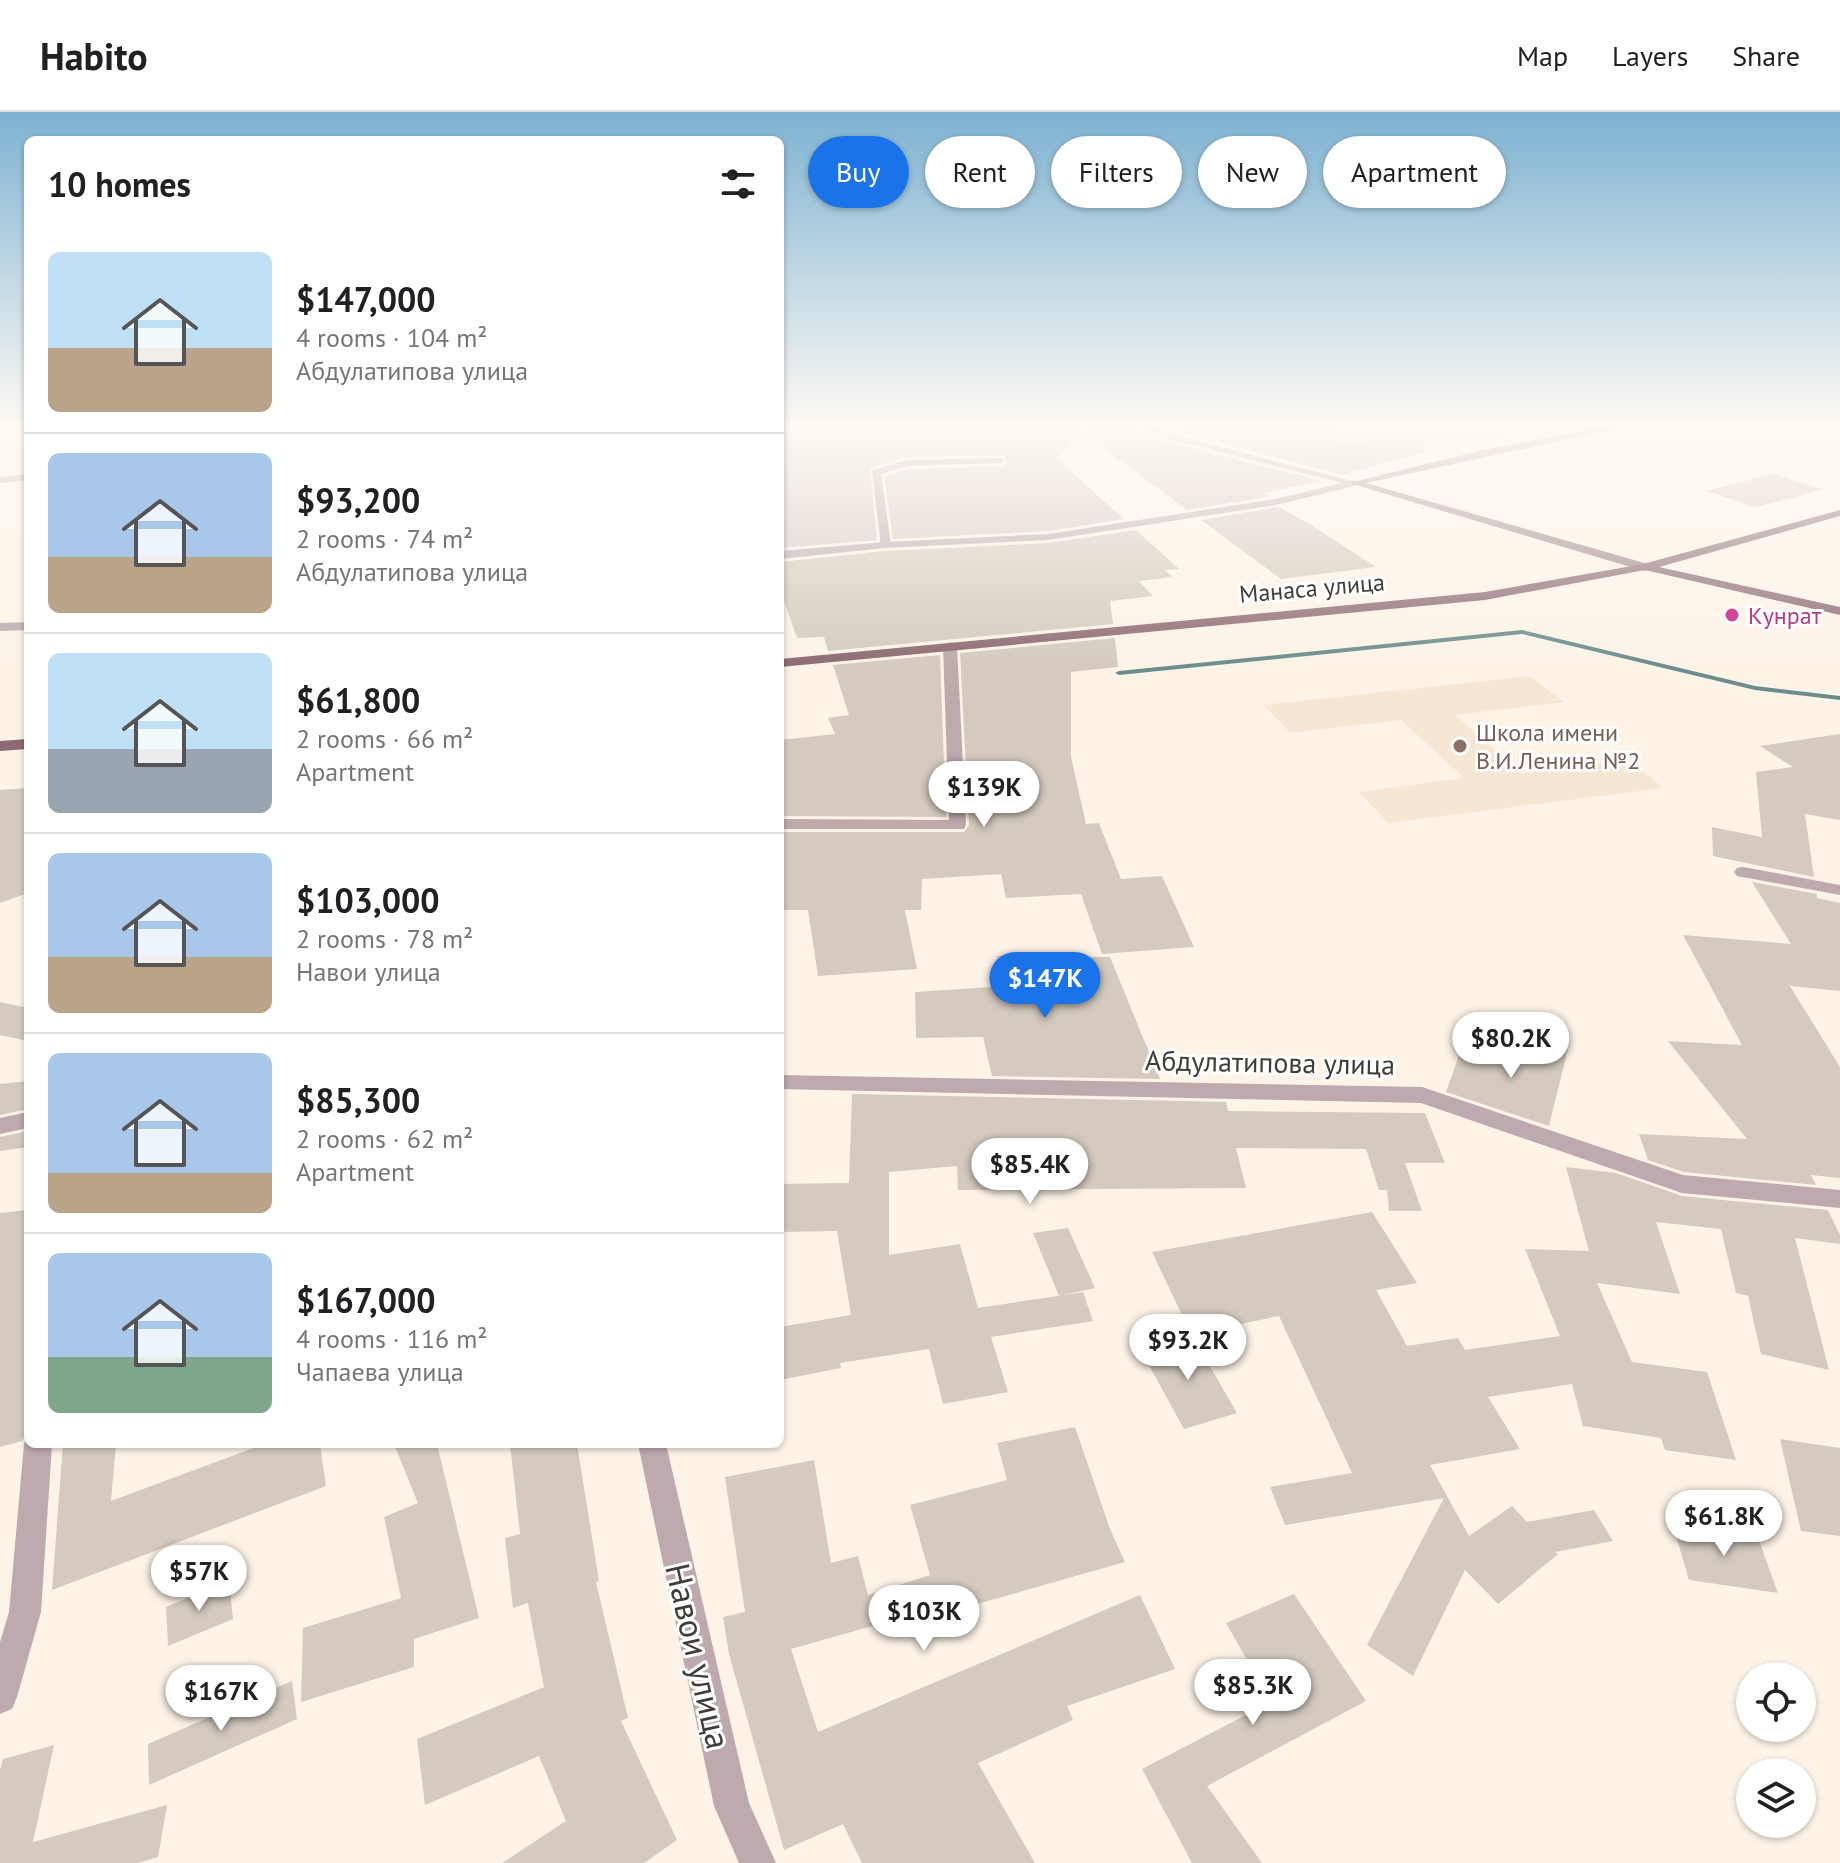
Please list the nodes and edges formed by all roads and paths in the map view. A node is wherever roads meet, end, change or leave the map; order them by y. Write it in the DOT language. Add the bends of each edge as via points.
graph roads {
  1 [pos="880,506"];
  2 [pos="1253,506"];
  3 [pos="1432,506"];
  4 [pos="1840,513"];
  5 [pos="885,545"];
  6 [pos="784,555"];
  7 [pos="1644,567"];
  8 [pos="1840,611"];
  9 [pos="24,626"];
  10 [pos="0,627"];
  11 [pos="950,646"];
  12 [pos="784,663"];
  13 [pos="24,744"];
  14 [pos="0,746"];
  15 [pos="784,824"];
  16 [pos="1743,872"];
  17 [pos="1840,890"];
  18 [pos="784,1082"];
  19 [pos="24,1121"];
  20 [pos="0,1126"];
  21 [pos="1840,1199"];
  22 [pos="38,1448"];
  23 [pos="653,1448"];
  24 [pos="0,1697"];
  25 [pos="758,1863"];
  1 -- 5 [label="street"];
  2 -- 5 [label="street" via="1048,537"];
  3 -- 7 [label="main road"];
  4 -- 7 [label="main road, Манаса улица"];
  5 -- 6 [label="street"];
  7 -- 8 [label="main road"];
  7 -- 11 [label="main road, Манаса улица" via="1485,596"];
  9 -- 10 [label="street"];
  11 -- 12 [label="main road, Манаса улица"];
  11 -- 15 [label="street" via="958,825"];
  13 -- 14 [label="main road"];
  16 -- 17 [label="street"];
  18 -- 21 [label="street, Абдулатипова улица" via="1422,1095 1682,1184"];
  19 -- 20 [label="street"];
  22 -- 24 [label="street" via="25,1612"];
  23 -- 25 [label="street, Навои улица" via="732,1806"];
}
